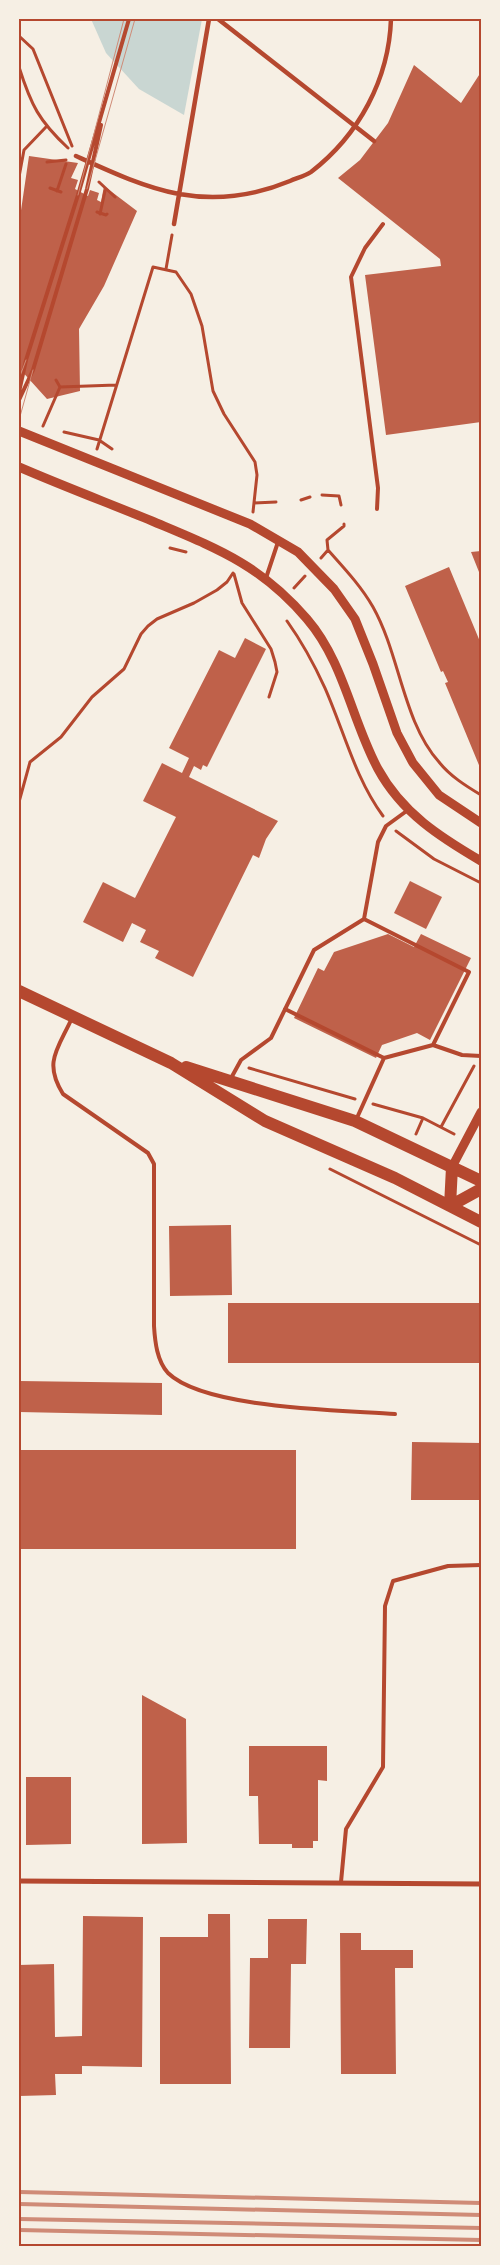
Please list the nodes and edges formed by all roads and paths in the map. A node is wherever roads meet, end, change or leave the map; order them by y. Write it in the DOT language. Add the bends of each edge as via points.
graph roads {
  1 [pos="129,19"];
  2 [pos="209,19"];
  3 [pos="218,19"];
  4 [pos="391,19"];
  5 [pos="19,36"];
  6 [pos="19,67"];
  7 [pos="109,91"];
  8 [pos="355,126"];
  9 [pos="46,127"];
  10 [pos="374,141"];
  11 [pos="76,156"];
  12 [pos="47,162"];
  13 [pos="19,177"];
  14 [pos="50,188"];
  15 [pos="179,194"];
  16 [pos="115,197"];
  17 [pos="107,214"];
  18 [pos="174,224"];
  19 [pos="382,224"];
  20 [pos="166,269"];
  21 [pos="56,380"];
  22 [pos="116,385"];
  23 [pos="60,387"];
  24 [pos="19,392"];
  25 [pos="19,400"];
  26 [pos="19,431"];
  27 [pos="38,439"];
  28 [pos="99,440"];
  29 [pos="112,449"];
  30 [pos="93,462"];
  31 [pos="19,467"];
  32 [pos="322,495"];
  33 [pos="310,498"];
  34 [pos="301,500"];
  35 [pos="276,502"];
  36 [pos="254,503"];
  37 [pos="341,505"];
  38 [pos="377,509"];
  39 [pos="252,514"];
  40 [pos="344,524"];
  41 [pos="279,540"];
  42 [pos="328,550"];
  43 [pos="321,558"];
  44 [pos="234,569"];
  45 [pos="308,573"];
  46 [pos="242,575"];
  47 [pos="266,578"];
  48 [pos="294,589"];
  49 [pos="283,615"];
  50 [pos="269,697"];
  51 [pos="481,795"];
  52 [pos="19,802"];
  53 [pos="408,810"];
  54 [pos="382,814"];
  55 [pos="481,824"];
  56 [pos="396,831"];
  57 [pos="481,861"];
  58 [pos="481,883"];
  59 [pos="364,919"];
  60 [pos="19,991"];
  61 [pos="285,1009"];
  62 [pos="73,1016"];
  63 [pos="433,1045"];
  64 [pos="480,1056"];
  65 [pos="384,1058"];
  66 [pos="171,1064"];
  67 [pos="238,1065"];
  68 [pos="230,1080"];
  69 [pos="363,1101"];
  70 [pos="481,1112"];
  71 [pos="423,1118"];
  72 [pos="355,1121"];
  73 [pos="441,1127"];
  74 [pos="451,1133"];
  75 [pos="414,1138"];
  76 [pos="323,1165"];
  77 [pos="452,1167"];
  78 [pos="481,1181"];
  79 [pos="481,1189"];
  80 [pos="450,1206"];
  81 [pos="481,1222"];
  82 [pos="481,1245"];
  83 [pos="395,1414"];
  84 [pos="481,1565"];
  85 [pos="19,1880"];
  86 [pos="341,1882"];
  87 [pos="481,1884"];
  1 -- 7 [label="lane"];
  2 -- 15 [label="street"];
  3 -- 8 [label="street"];
  4 -- 8 [label="street" via="383,74"];
  5 -- 11 [label="path" via="33,49"];
  6 -- 9 [label="path" via="29,97"];
  7 -- 24 [label="lane"];
  7 -- 25 [label="lane" via="87,189 33,370"];
  8 -- 10 [label="street"];
  8 -- 15 [label="street" via="310,173 274,188 238,198"];
  9 -- 11 [label="path"];
  9 -- 13 [label="path" via="24,150"];
  11 -- 15 [label="street" via="126,178"];
  12 -- 14 [label="path" via="65,162 59,191"];
  15 -- 18 [label="street"];
  16 -- 17 [label="path" via="104,191 99,213"];
  18 -- 20 [label="path"];
  19 -- 38 [label="lane" via="365,248 351,278 378,488"];
  20 -- 22 [label="path" via="153,267"];
  20 -- 36 [label="path" via="176,272 191,294 202,326 213,391 255,462"];
  21 -- 23 [label="path"];
  22 -- 23 [label="path"];
  22 -- 28 [label="path"];
  23 -- 27 [label="path"];
  26 -- 27 [label="street"];
  27 -- 30 [label="street"];
  28 -- 29 [label="path"];
  28 -- 30 [label="path"];
  30 -- 41 [label="street" via="250,524"];
  31 -- 47 [label="street" via="206,543"];
  32 -- 37 [label="path" via="339,496"];
  33 -- 34 [label="path"];
  35 -- 36 [label="path"];
  36 -- 39 [label="path"];
  40 -- 42 [label="path" via="327,540"];
  41 -- 47 [label="lane"];
  41 -- 55 [label="street" via="322,574 354,620 397,733 413,763 440,795"];
  42 -- 43 [label="path"];
  42 -- 51 [label="path" via="373,607 389,641 424,742 439,763"];
  44 -- 46 [label="path"];
  44 -- 50 [label="path" via="242,603 271,649 275,662 277,672"];
  44 -- 52 [label="path" via="227,582 217,590 148,626 124,669 92,697 61,737 30,762"];
  45 -- 48 [label="path"];
  47 -- 53 [label="street" via="309,621 325,646 348,692 378,768"];
  49 -- 54 [label="path" via="321,680 362,783"];
  53 -- 57 [label="street" via="438,836"];
  53 -- 59 [label="lane" via="386,826 378,842"];
  56 -- 58 [label="path" via="434,859"];
  59 -- 61 [label="lane" via="314,950"];
  59 -- 63 [label="lane" via="469,972"];
  60 -- 62 [label="main road"];
  61 -- 65 [label="lane"];
  61 -- 67 [label="lane" via="271,1038"];
  62 -- 66 [label="main road"];
  62 -- 83 [label="lane" via="53,1058 54,1080 62,1094 148,1153 154,1164 154,1326 156,1346 167,1372 192,1387 224,1398"];
  63 -- 64 [label="lane" via="462,1055"];
  63 -- 65 [label="lane"];
  64 -- 73 [label="path"];
  65 -- 69 [label="lane"];
  66 -- 68 [label="main road"];
  66 -- 80 [label="main road" via="265,1121"];
  67 -- 68 [label="lane"];
  67 -- 69 [label="path"];
  68 -- 72 [label="main road"];
  69 -- 71 [label="path"];
  69 -- 72 [label="lane"];
  70 -- 77 [label="street"];
  71 -- 73 [label="path"];
  71 -- 75 [label="path"];
  72 -- 77 [label="main road"];
  73 -- 74 [label="path"];
  76 -- 82 [label="path"];
  77 -- 78 [label="main road"];
  77 -- 80 [label="main road"];
  79 -- 80 [label="main road"];
  80 -- 81 [label="main road"];
  84 -- 86 [label="lane" via="448,1566 393,1581 385,1606 383,1767 346,1829"];
  85 -- 86 [label="street"];
  86 -- 87 [label="street"];
}
